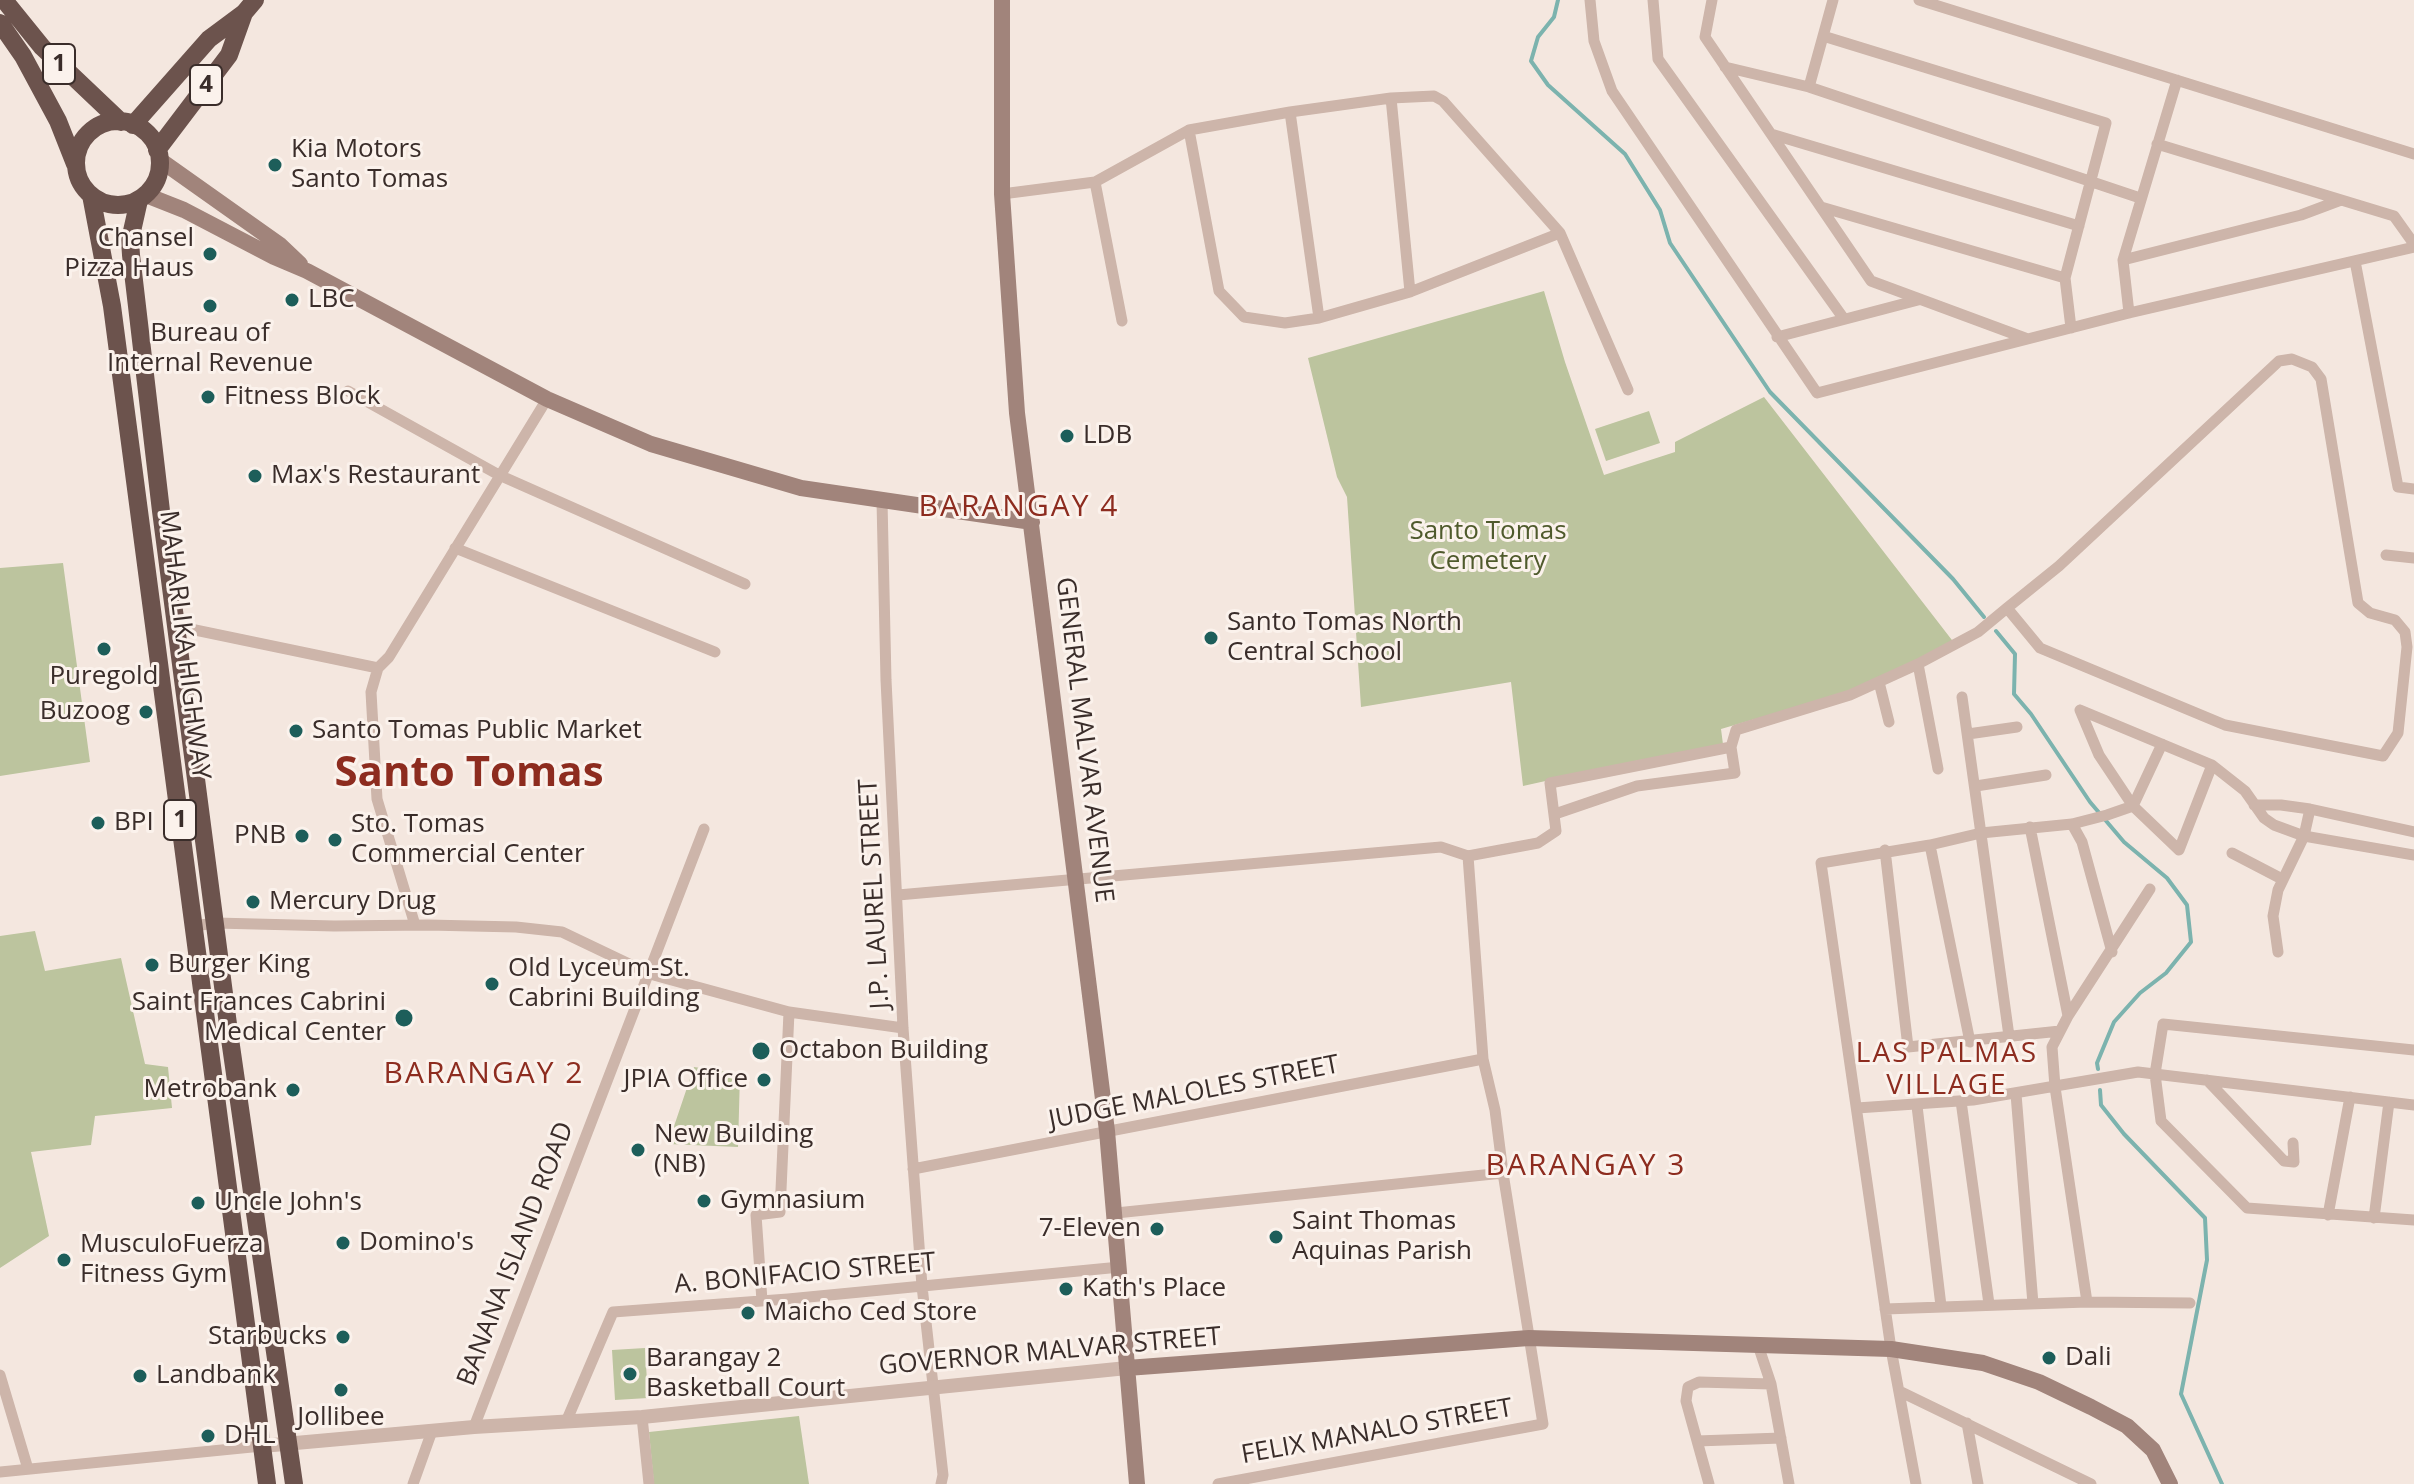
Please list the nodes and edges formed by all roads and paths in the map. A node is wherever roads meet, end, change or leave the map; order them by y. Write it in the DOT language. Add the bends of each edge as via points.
graph roads {
  1 [pos="4,0"];
  2 [pos="1002,0"];
  3 [pos="1590,0"];
  4 [pos="1653,0"];
  5 [pos="1833,0"];
  6 [pos="1919,0"];
  7 [pos="1708,1"];
  8 [pos="250,7"];
  9 [pos="0,23"];
  10 [pos="1823,36"];
  11 [pos="1725,67"];
  12 [pos="2177,80"];
  13 [pos="1809,87"];
  14 [pos="1391,98"];
  15 [pos="1290,112"];
  16 [pos="127,123"];
  17 [pos="1189,130"];
  18 [pos="1771,134"];
  19 [pos="2157,144"];
  20 [pos="2414,154"];
  21 [pos="158,155"];
  22 [pos="76,167"];
  23 [pos="2090,181"];
  24 [pos="1095,182"];
  25 [pos="1002,194"];
  26 [pos="91,195"];
  27 [pos="142,197"];
  28 [pos="2140,198"];
  29 [pos="2342,200"];
  30 [pos="1821,207"];
  31 [pos="2079,226"];
  32 [pos="1560,233"];
  33 [pos="2414,245"];
  34 [pos="2123,260"];
  35 [pos="2355,261"];
  36 [pos="307,271"];
  37 [pos="2065,278"];
  38 [pos="1887,287"];
  39 [pos="1410,292"];
  40 [pos="1919,300"];
  41 [pos="1883,309"];
  42 [pos="2129,313"];
  43 [pos="1319,318"];
  44 [pos="1844,319"];
  45 [pos="1122,321"];
  46 [pos="2071,328"];
  47 [pos="1777,337"];
  48 [pos="2025,338"];
  49 [pos="1628,390"];
  50 [pos="348,391"];
  51 [pos="547,399"];
  52 [pos="499,475"];
  53 [pos="2414,489"];
  54 [pos="882,501"];
  55 [pos="1032,522"];
  56 [pos="455,548"];
  57 [pos="2386,555"];
  58 [pos="2414,558"];
  59 [pos="745,584"];
  60 [pos="2007,608"];
  61 [pos="176,626"];
  62 [pos="715,652"];
  63 [pos="1918,664"];
  64 [pos="378,668"];
  65 [pos="1879,682"];
  66 [pos="1962,697"];
  67 [pos="1889,722"];
  68 [pos="2017,727"];
  69 [pos="1968,734"];
  70 [pos="2162,744"];
  71 [pos="1731,747"];
  72 [pos="2212,765"];
  73 [pos="1938,769"];
  74 [pos="2046,775"];
  75 [pos="1976,786"];
  76 [pos="2254,805"];
  77 [pos="2133,806"];
  78 [pos="2310,809"];
  79 [pos="1555,814"];
  80 [pos="2072,824"];
  81 [pos="2030,827"];
  82 [pos="704,829"];
  83 [pos="2414,832"];
  84 [pos="1981,833"];
  85 [pos="2304,836"];
  86 [pos="1930,845"];
  87 [pos="1885,850"];
  88 [pos="2232,853"];
  89 [pos="2414,855"];
  90 [pos="1468,856"];
  91 [pos="2282,879"];
  92 [pos="1077,880"];
  93 [pos="2150,889"];
  94 [pos="898,895"];
  95 [pos="216,923"];
  96 [pos="415,925"];
  97 [pos="193,926"];
  98 [pos="2112,952"];
  99 [pos="2278,952"];
  100 [pos="650,974"];
  101 [pos="789,1012"];
  102 [pos="2068,1016"];
  103 [pos="903,1028"];
  104 [pos="2060,1031"];
  105 [pos="2009,1036"];
  106 [pos="1970,1042"];
  107 [pos="2414,1050"];
  108 [pos="1483,1059"];
  109 [pos="2155,1074"];
  110 [pos="2207,1080"];
  111 [pos="2055,1087"];
  112 [pos="2016,1094"];
  113 [pos="2350,1097"];
  114 [pos="1961,1101"];
  115 [pos="2389,1102"];
  116 [pos="2414,1105"];
  117 [pos="1917,1106"];
  118 [pos="1857,1108"];
  119 [pos="1107,1131"];
  120 [pos="2293,1143"];
  121 [pos="913,1169"];
  122 [pos="1503,1173"];
  123 [pos="1116,1213"];
  124 [pos="2328,1215"];
  125 [pos="2374,1218"];
  126 [pos="2414,1220"];
  127 [pos="1120,1267"];
  128 [pos="922,1286"];
  129 [pos="762,1301"];
  130 [pos="2087,1302"];
  131 [pos="2190,1303"];
  132 [pos="1989,1304"];
  133 [pos="2033,1304"];
  134 [pos="1941,1306"];
  135 [pos="1885,1309"];
  136 [pos="1529,1338"];
  137 [pos="1758,1345"];
  138 [pos="1891,1349"];
  139 [pos="1127,1368"];
  140 [pos="0,1375"];
  141 [pos="1771,1384"];
  142 [pos="933,1386"];
  143 [pos="1899,1391"];
  144 [pos="642,1417"];
  145 [pos="566,1422"];
  146 [pos="1967,1423"];
  147 [pos="474,1427"];
  148 [pos="432,1431"];
  149 [pos="1781,1438"];
  150 [pos="1697,1441"];
  151 [pos="289,1442"];
  152 [pos="262,1446"];
  153 [pos="28,1469"];
  154 [pos="0,1472"];
  155 [pos="943,1481"];
  156 [pos="267,1484"];
  157 [pos="294,1484"];
  158 [pos="413,1484"];
  159 [pos="649,1484"];
  160 [pos="1137,1484"];
  161 [pos="1218,1484"];
  162 [pos="1709,1484"];
  163 [pos="1789,1484"];
  164 [pos="1916,1484"];
  165 [pos="1978,1484"];
  166 [pos="2091,1484"];
  167 [pos="2170,1484"];
  1 -- 16 [label="highway, 1" via="42,47"];
  2 -- 25 [label="main road, GENERAL MALVAR AVENUE"];
  3 -- 47 [label="street" via="1594,41 1612,91"];
  4 -- 44 [label="street" via="1658,59"];
  5 -- 10 [label="street"];
  6 -- 12 [label="street"];
  7 -- 11 [label="street" via="1705,37"];
  8 -- 16 [label="highway, 4" via="209,39"];
  8 -- 21 [label="highway, 4" via="229,55"];
  9 -- 22 [label="highway, 1" via="58,121"];
  10 -- 13 [label="street"];
  10 -- 23 [label="street" via="2106,123"];
  11 -- 13 [label="street"];
  11 -- 18 [label="street"];
  12 -- 19 [label="street"];
  12 -- 20 [label="street"];
  13 -- 23 [label="street"];
  14 -- 15 [label="street"];
  14 -- 32 [label="street" via="1434,96 1443,101"];
  14 -- 39 [label="street"];
  15 -- 17 [label="street"];
  15 -- 43 [label="street"];
  16 -- 21 [label="highway, 1" via="148,135"];
  16 -- 22 [label="highway" via="104,124 90,132 79,148"];
  17 -- 24 [label="street"];
  17 -- 43 [label="street" via="1219,291 1244,317 1285,323"];
  18 -- 30 [label="street"];
  18 -- 31 [label="street"];
  19 -- 28 [label="street"];
  19 -- 29 [label="street"];
  21 -- 27 [label="highway, 1" via="156,180"];
  21 -- 36 [label="main road"];
  22 -- 26 [label="highway, 1"];
  23 -- 28 [label="street"];
  23 -- 31 [label="street"];
  24 -- 25 [label="street"];
  24 -- 45 [label="street"];
  25 -- 55 [label="main road, GENERAL MALVAR AVENUE" via="1017,413"];
  26 -- 27 [label="highway" via="124,205"];
  26 -- 97 [label="highway, MAHARLIKA HIGHWAY / 1" via="112,306"];
  27 -- 36 [label="main road" via="184,210"];
  27 -- 61 [label="highway, MAHARLIKA HIGHWAY / 1" via="131,255"];
  28 -- 34 [label="street"];
  29 -- 33 [label="street" via="2394,216"];
  29 -- 34 [label="street"];
  30 -- 37 [label="street"];
  30 -- 38 [label="street" via="1871,281"];
  31 -- 37 [label="street"];
  32 -- 39 [label="street"];
  32 -- 49 [label="street"];
  33 -- 35 [label="street"];
  34 -- 42 [label="street"];
  35 -- 42 [label="street"];
  35 -- 53 [label="street" via="2398,487"];
  36 -- 51 [label="main road"];
  37 -- 46 [label="street"];
  38 -- 40 [label="street"];
  38 -- 41 [label="street"];
  39 -- 43 [label="street"];
  40 -- 41 [label="street"];
  40 -- 48 [label="street"];
  41 -- 44 [label="street"];
  42 -- 46 [label="street"];
  44 -- 47 [label="street"];
  46 -- 48 [label="street"];
  47 -- 48 [label="street" via="1817,393"];
  50 -- 52 [label="street"];
  51 -- 52 [label="street"];
  51 -- 54 [label="main road" via="651,444 718,465 801,488"];
  52 -- 56 [label="street"];
  52 -- 59 [label="street"];
  54 -- 55 [label="main road"];
  54 -- 94 [label="street, J.P. LAUREL STREET"];
  55 -- 92 [label="main road, GENERAL MALVAR AVENUE"];
  56 -- 62 [label="street"];
  56 -- 64 [label="street"];
  57 -- 58 [label="street"];
  60 -- 60 [label="street" via="2279,361 2292,359 2312,367 2321,379 2358,603 2370,613 2395,620 2405,632 2398,733 2383,756 2225,725 2040,648"];
  60 -- 63 [label="street" via="1978,632"];
  61 -- 64 [label="street"];
  61 -- 95 [label="highway, MAHARLIKA HIGHWAY / 1"];
  63 -- 65 [label="street"];
  63 -- 73 [label="street"];
  64 -- 96 [label="street" via="371,692 377,799"];
  65 -- 67 [label="street"];
  65 -- 71 [label="street" via="1736,730"];
  66 -- 69 [label="street"];
  68 -- 69 [label="street"];
  69 -- 75 [label="street"];
  70 -- 72 [label="street"];
  70 -- 77 [label="street"];
  70 -- 77 [label="street" via="2080,710 2099,755"];
  71 -- 79 [label="street" via="1735,773 1637,786"];
  71 -- 79 [label="street" via="1550,783"];
  72 -- 76 [label="street"];
  72 -- 77 [label="street" via="2179,850"];
  74 -- 75 [label="street"];
  75 -- 84 [label="street"];
  76 -- 78 [label="street"];
  76 -- 85 [label="street" via="2274,825"];
  77 -- 80 [label="street"];
  78 -- 83 [label="street"];
  78 -- 85 [label="street"];
  79 -- 90 [label="street" via="1556,831 1538,843"];
  80 -- 81 [label="street"];
  80 -- 98 [label="street" via="2082,842"];
  81 -- 84 [label="street"];
  81 -- 102 [label="street"];
  82 -- 100 [label="street, BANANA ISLAND ROAD"];
  84 -- 86 [label="street"];
  84 -- 105 [label="street"];
  85 -- 89 [label="street"];
  85 -- 91 [label="street"];
  86 -- 87 [label="street"];
  86 -- 106 [label="street"];
  87 -- 106 [label="street" via="1908,1047"];
  87 -- 118 [label="street" via="1821,863"];
  88 -- 91 [label="street"];
  90 -- 92 [label="street" via="1441,847"];
  90 -- 108 [label="street"];
  91 -- 99 [label="street" via="2273,916"];
  92 -- 94 [label="street"];
  92 -- 119 [label="main road, GENERAL MALVAR AVENUE"];
  93 -- 98 [label="street"];
  94 -- 103 [label="street, J.P. LAUREL STREET"];
  95 -- 96 [label="street"];
  95 -- 97 [label="street"];
  95 -- 151 [label="highway, MAHARLIKA HIGHWAY / 1"];
  96 -- 100 [label="street" via="562,932"];
  97 -- 152 [label="highway, MAHARLIKA HIGHWAY / 1"];
  98 -- 102 [label="street"];
  100 -- 101 [label="street"];
  100 -- 147 [label="street, BANANA ISLAND ROAD"];
  101 -- 103 [label="street"];
  101 -- 129 [label="street" via="780,1212 756,1215"];
  102 -- 104 [label="street"];
  103 -- 121 [label="street, J.P. LAUREL STREET"];
  104 -- 105 [label="street"];
  104 -- 111 [label="street" via="2052,1047"];
  105 -- 106 [label="street"];
  107 -- 109 [label="street" via="2163,1024"];
  108 -- 119 [label="street, JUDGE MALOLES STREET"];
  108 -- 122 [label="street"];
  109 -- 110 [label="street"];
  109 -- 111 [label="street" via="2138,1072"];
  109 -- 124 [label="street" via="2161,1121 2247,1208"];
  110 -- 113 [label="street"];
  110 -- 120 [label="street" via="2284,1161 2294,1162"];
  111 -- 112 [label="street"];
  111 -- 130 [label="street"];
  112 -- 114 [label="street"];
  112 -- 133 [label="street"];
  113 -- 115 [label="street"];
  113 -- 124 [label="street"];
  114 -- 117 [label="street"];
  114 -- 132 [label="street"];
  115 -- 116 [label="street"];
  115 -- 125 [label="street"];
  117 -- 118 [label="street"];
  117 -- 134 [label="street"];
  118 -- 135 [label="street"];
  119 -- 121 [label="street, JUDGE MALOLES STREET"];
  119 -- 123 [label="main road, GENERAL MALVAR AVENUE"];
  121 -- 128 [label="street, J.P. LAUREL STREET"];
  122 -- 123 [label="street"];
  122 -- 136 [label="street"];
  123 -- 127 [label="main road, GENERAL MALVAR AVENUE"];
  124 -- 125 [label="street"];
  125 -- 126 [label="street"];
  127 -- 128 [label="street, A. BONIFACIO STREET"];
  127 -- 139 [label="main road, GENERAL MALVAR AVENUE"];
  128 -- 129 [label="street, A. BONIFACIO STREET"];
  128 -- 142 [label="street, J.P. LAUREL STREET"];
  129 -- 145 [label="street, A. BONIFACIO STREET" via="613,1312"];
  130 -- 131 [label="street"];
  130 -- 133 [label="street"];
  132 -- 133 [label="street"];
  132 -- 134 [label="street"];
  134 -- 135 [label="street"];
  135 -- 138 [label="street"];
  136 -- 137 [label="main road, GOVERNOR MALVAR STREET"];
  136 -- 139 [label="main road, GOVERNOR MALVAR STREET"];
  136 -- 161 [label="street, FELIX MANALO STREET" via="1543,1424"];
  137 -- 138 [label="main road, GOVERNOR MALVAR STREET"];
  137 -- 141 [label="street"];
  138 -- 143 [label="street"];
  138 -- 167 [label="main road, GOVERNOR MALVAR STREET" via="1983,1363 2091,1407 2127,1426 2153,1450"];
  139 -- 142 [label="street, GOVERNOR MALVAR STREET"];
  139 -- 160 [label="main road, GENERAL MALVAR AVENUE"];
  140 -- 153 [label="street"];
  141 -- 149 [label="street"];
  141 -- 150 [label="street" via="1699,1382 1688,1387 1686,1401"];
  142 -- 144 [label="street, GOVERNOR MALVAR STREET"];
  142 -- 155 [label="street, J.P. LAUREL STREET"];
  143 -- 146 [label="street"];
  143 -- 164 [label="street"];
  144 -- 145 [label="street, GOVERNOR MALVAR STREET"];
  144 -- 159 [label="street"];
  145 -- 147 [label="street, GOVERNOR MALVAR STREET"];
  146 -- 165 [label="street"];
  146 -- 166 [label="street"];
  147 -- 148 [label="street, GOVERNOR MALVAR STREET"];
  148 -- 151 [label="street, GOVERNOR MALVAR STREET"];
  148 -- 158 [label="street"];
  149 -- 150 [label="street"];
  149 -- 163 [label="street"];
  150 -- 162 [label="street"];
  151 -- 152 [label="street, GOVERNOR MALVAR STREET"];
  151 -- 157 [label="highway, MAHARLIKA HIGHWAY / 1"];
  152 -- 153 [label="street"];
  152 -- 156 [label="highway, MAHARLIKA HIGHWAY / 1"];
  153 -- 154 [label="street"];
}
